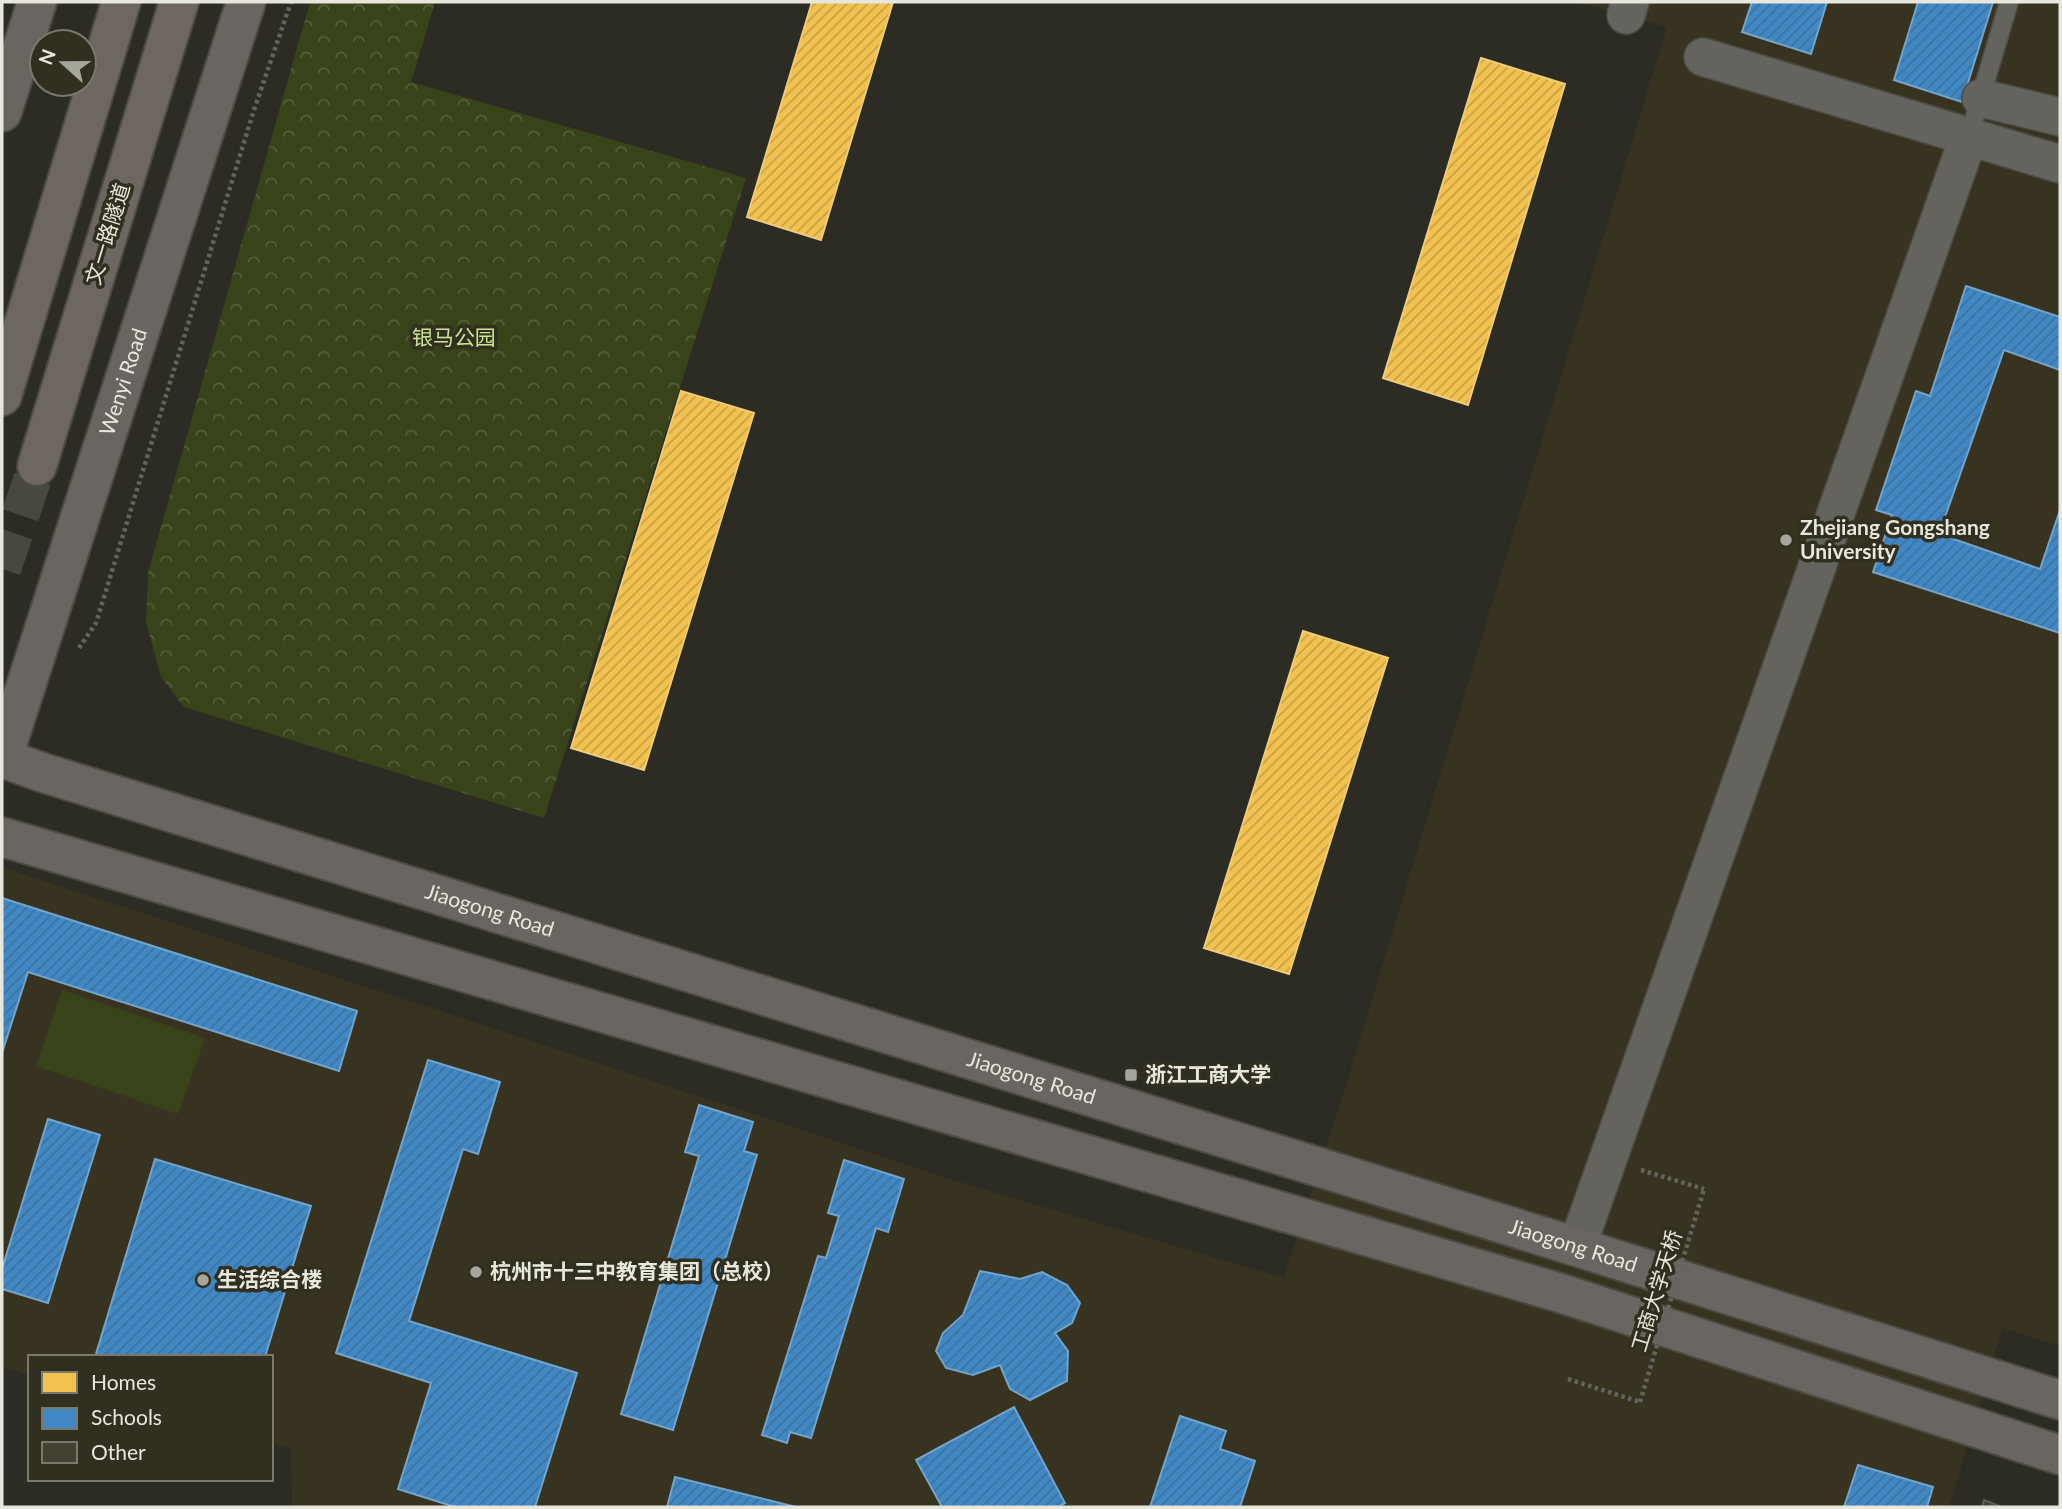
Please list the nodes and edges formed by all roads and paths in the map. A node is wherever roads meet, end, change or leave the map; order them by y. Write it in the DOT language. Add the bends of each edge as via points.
graph roads {
  1 [pos="37,2"];
  2 [pos="106,2"];
  3 [pos="121,2"];
  4 [pos="179,2"];
  5 [pos="246,2"];
  6 [pos="2009,2"];
  7 [pos="1703,57"];
  8 [pos="98,71"];
  9 [pos="98,77"];
  10 [pos="92,98"];
  11 [pos="1981,98"];
  12 [pos="2,112"];
  13 [pos="2060,117"];
  14 [pos="1969,136"];
  15 [pos="2060,164"];
  16 [pos="2,396"];
  17 [pos="37,466"];
  18 [pos="2,759"];
  19 [pos="2,837"];
  20 [pos="1608,1159"];
  21 [pos="1577,1247"];
  22 [pos="1568,1379"];
  23 [pos="2060,1400"];
  24 [pos="2060,1455"];
  1 -- 12 [label="main road"];
  2 -- 8 [label="highway"];
  3 -- 9 [label="highway"];
  4 -- 17 [label="highway, 文一路隧道"];
  5 -- 18 [label="main road, Wenyi Road"];
  6 -- 11 [label="lane"];
  7 -- 14 [label="street"];
  10 -- 16 [label="highway"];
  11 -- 13 [label="street"];
  11 -- 14 [label="lane"];
  14 -- 15 [label="street"];
  14 -- 20 [label="street"];
  18 -- 21 [label="main road, Jiaogong Road"];
  19 -- 24 [label="main road" via="1557,1292"];
  20 -- 21 [label="street"];
  20 -- 22 [label="path, 工商大学天桥, bridge" via="1704,1189 1640,1402"];
  21 -- 23 [label="main road, Jiaogong Road"];
}
